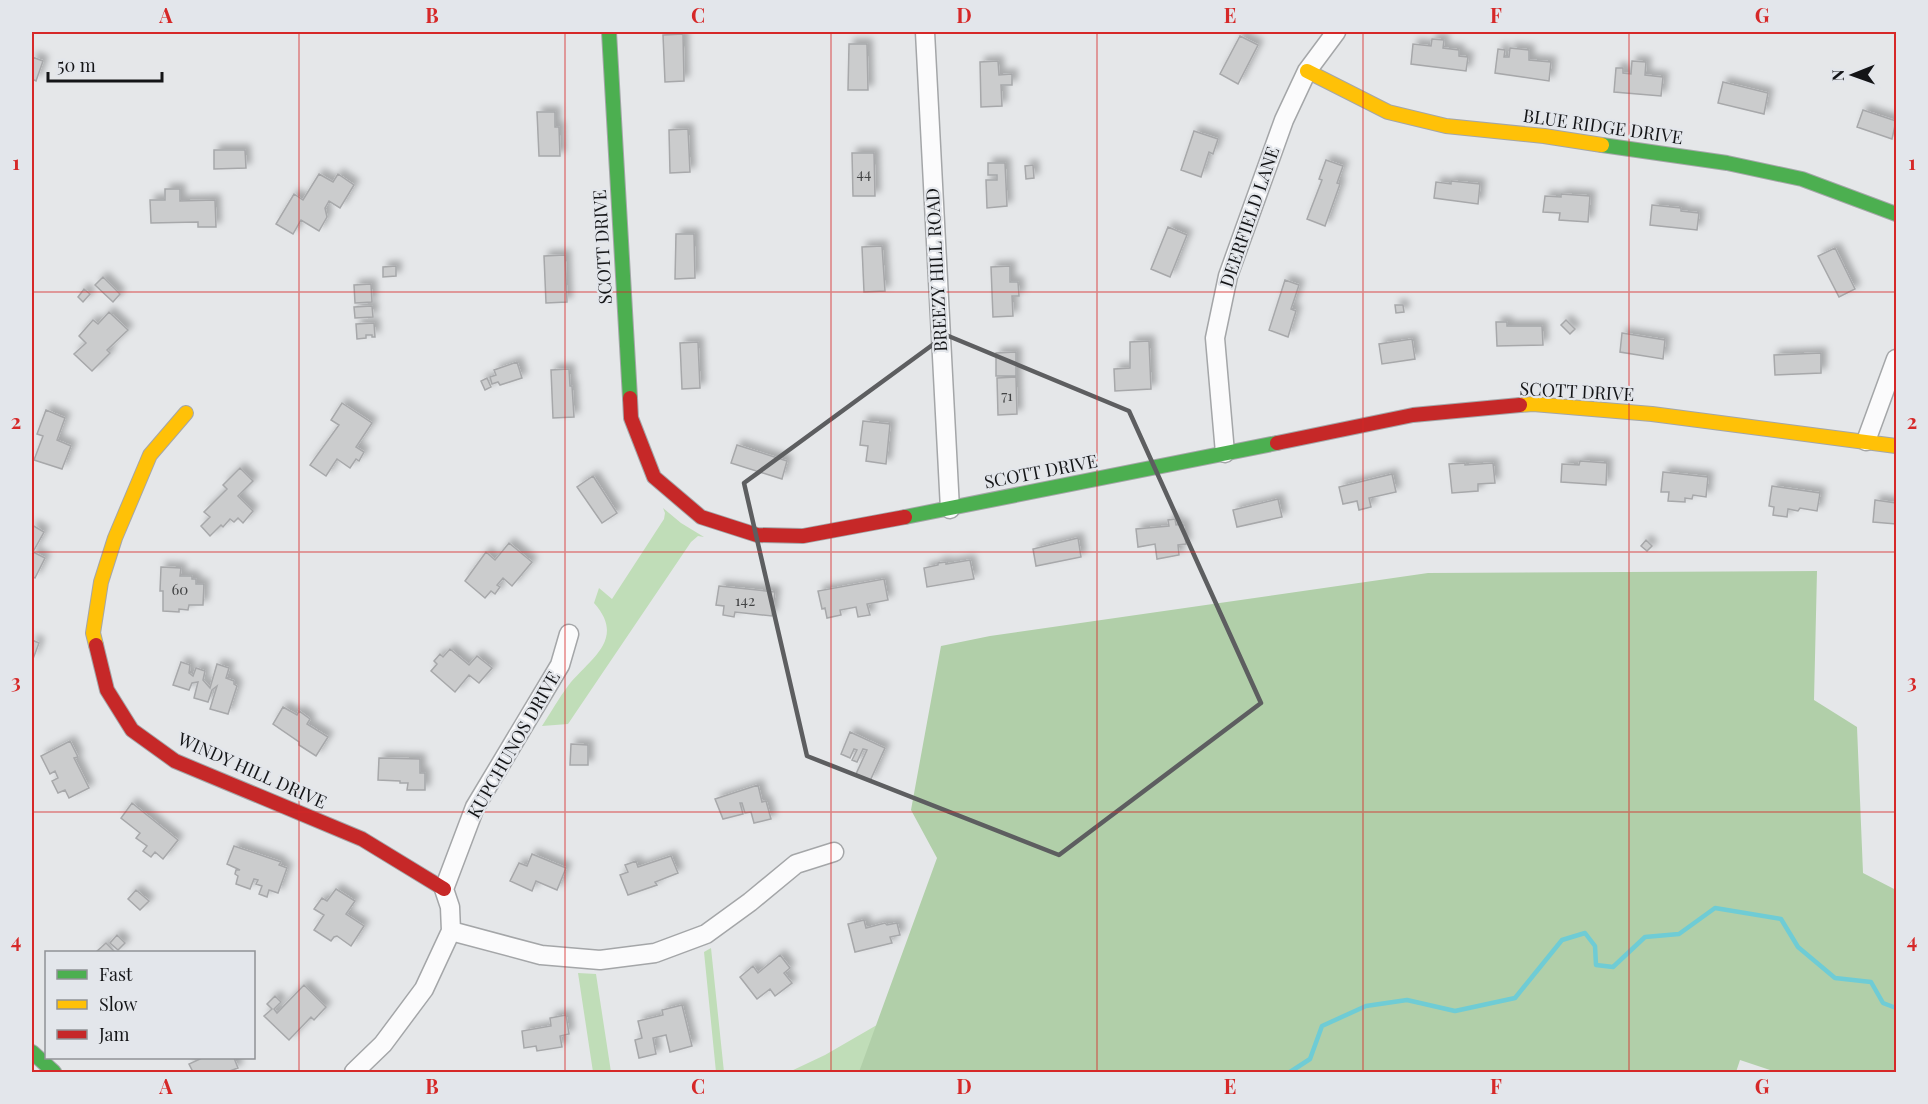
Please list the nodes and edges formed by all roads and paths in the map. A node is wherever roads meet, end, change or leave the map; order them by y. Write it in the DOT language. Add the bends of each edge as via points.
graph roads {
  1 [pos="609,32"];
  2 [pos="925,32"];
  3 [pos="1336,32"];
  4 [pos="1307,71"];
  5 [pos="1896,214"];
  6 [pos="1896,359"];
  7 [pos="186,413"];
  8 [pos="1866,441"];
  9 [pos="1896,446"];
  10 [pos="1225,453"];
  11 [pos="950,509"];
  12 [pos="569,634"];
  13 [pos="834,852"];
  14 [pos="444,889"];
  15 [pos="451,931"];
  16 [pos="32,1052"];
  17 [pos="54,1072"];
  18 [pos="354,1072"];
  1 -- 11 [label="street, SCOTT DRIVE" via="631,418 654,477 701,517 757,535 803,536"];
  2 -- 11 [label="street, BREEZY HILL ROAD"];
  3 -- 4 [label="street, DEERFIELD LANE"];
  4 -- 5 [label="street, BLUE RIDGE DRIVE" via="1388,111 1446,126 1727,163 1802,179"];
  4 -- 10 [label="street, DEERFIELD LANE" via="1284,120 1225,286 1215,338"];
  6 -- 8 [label="street"];
  7 -- 14 [label="street, WINDY HILL DRIVE" via="150,455 101,582 93,633 106,690 132,730 175,761 362,839"];
  8 -- 9 [label="street, SCOTT DRIVE"];
  8 -- 10 [label="street, SCOTT DRIVE" via="1652,414 1533,404 1413,415"];
  10 -- 11 [label="street, SCOTT DRIVE"];
  12 -- 14 [label="street, KUPCHUNOS DRIVE" via="560,665 475,807"];
  13 -- 15 [label="street" via="796,864 706,934 656,953 600,960 541,955"];
  14 -- 15 [label="street"];
  15 -- 18 [label="street" via="424,989 383,1044"];
  16 -- 17 [label="street"];
}
